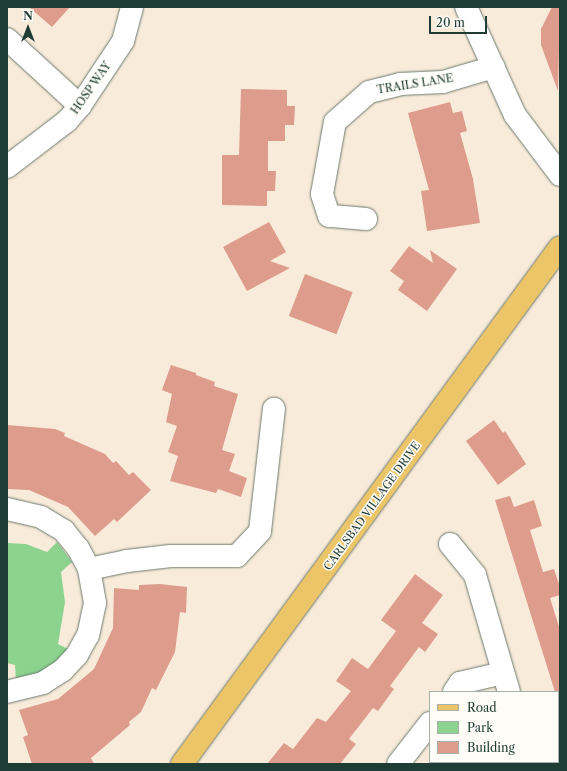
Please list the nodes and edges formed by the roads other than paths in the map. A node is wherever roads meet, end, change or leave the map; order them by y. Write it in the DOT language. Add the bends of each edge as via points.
graph roads {
  1 [pos="132,7"];
  2 [pos="466,7"];
  3 [pos="7,39"];
  4 [pos="494,67"];
  5 [pos="80,106"];
  6 [pos="7,167"];
  7 [pos="560,175"];
  8 [pos="366,219"];
  9 [pos="560,247"];
  10 [pos="274,409"];
  11 [pos="7,509"];
  12 [pos="450,544"];
  13 [pos="89,569"];
  14 [pos="506,682"];
  15 [pos="455,691"];
  16 [pos="7,692"];
  17 [pos="429,724"];
  18 [pos="182,764"];
  19 [pos="398,764"];
  1 -- 5 [label="street, HOSP WAY" via="123,41"];
  2 -- 4 [label="street"];
  3 -- 5 [label="street"];
  4 -- 7 [label="street" via="515,115"];
  4 -- 8 [label="street, TRAILS LANE" via="443,82 400,84 369,92 335,122 322,194 329,216"];
  5 -- 6 [label="street, HOSP WAY" via="67,121"];
  9 -- 18 [label="main road, CARLSBAD VILLAGE DRIVE"];
  10 -- 13 [label="street" via="260,531 237,556 171,556"];
  11 -- 13 [label="street" via="41,517 64,532 78,548"];
  12 -- 14 [label="street" via="475,575"];
  13 -- 16 [label="street" via="94,588 92,620 77,655 63,670 43,683"];
  14 -- 15 [label="street" via="460,683"];
  17 -- 19 [label="street"];
}
